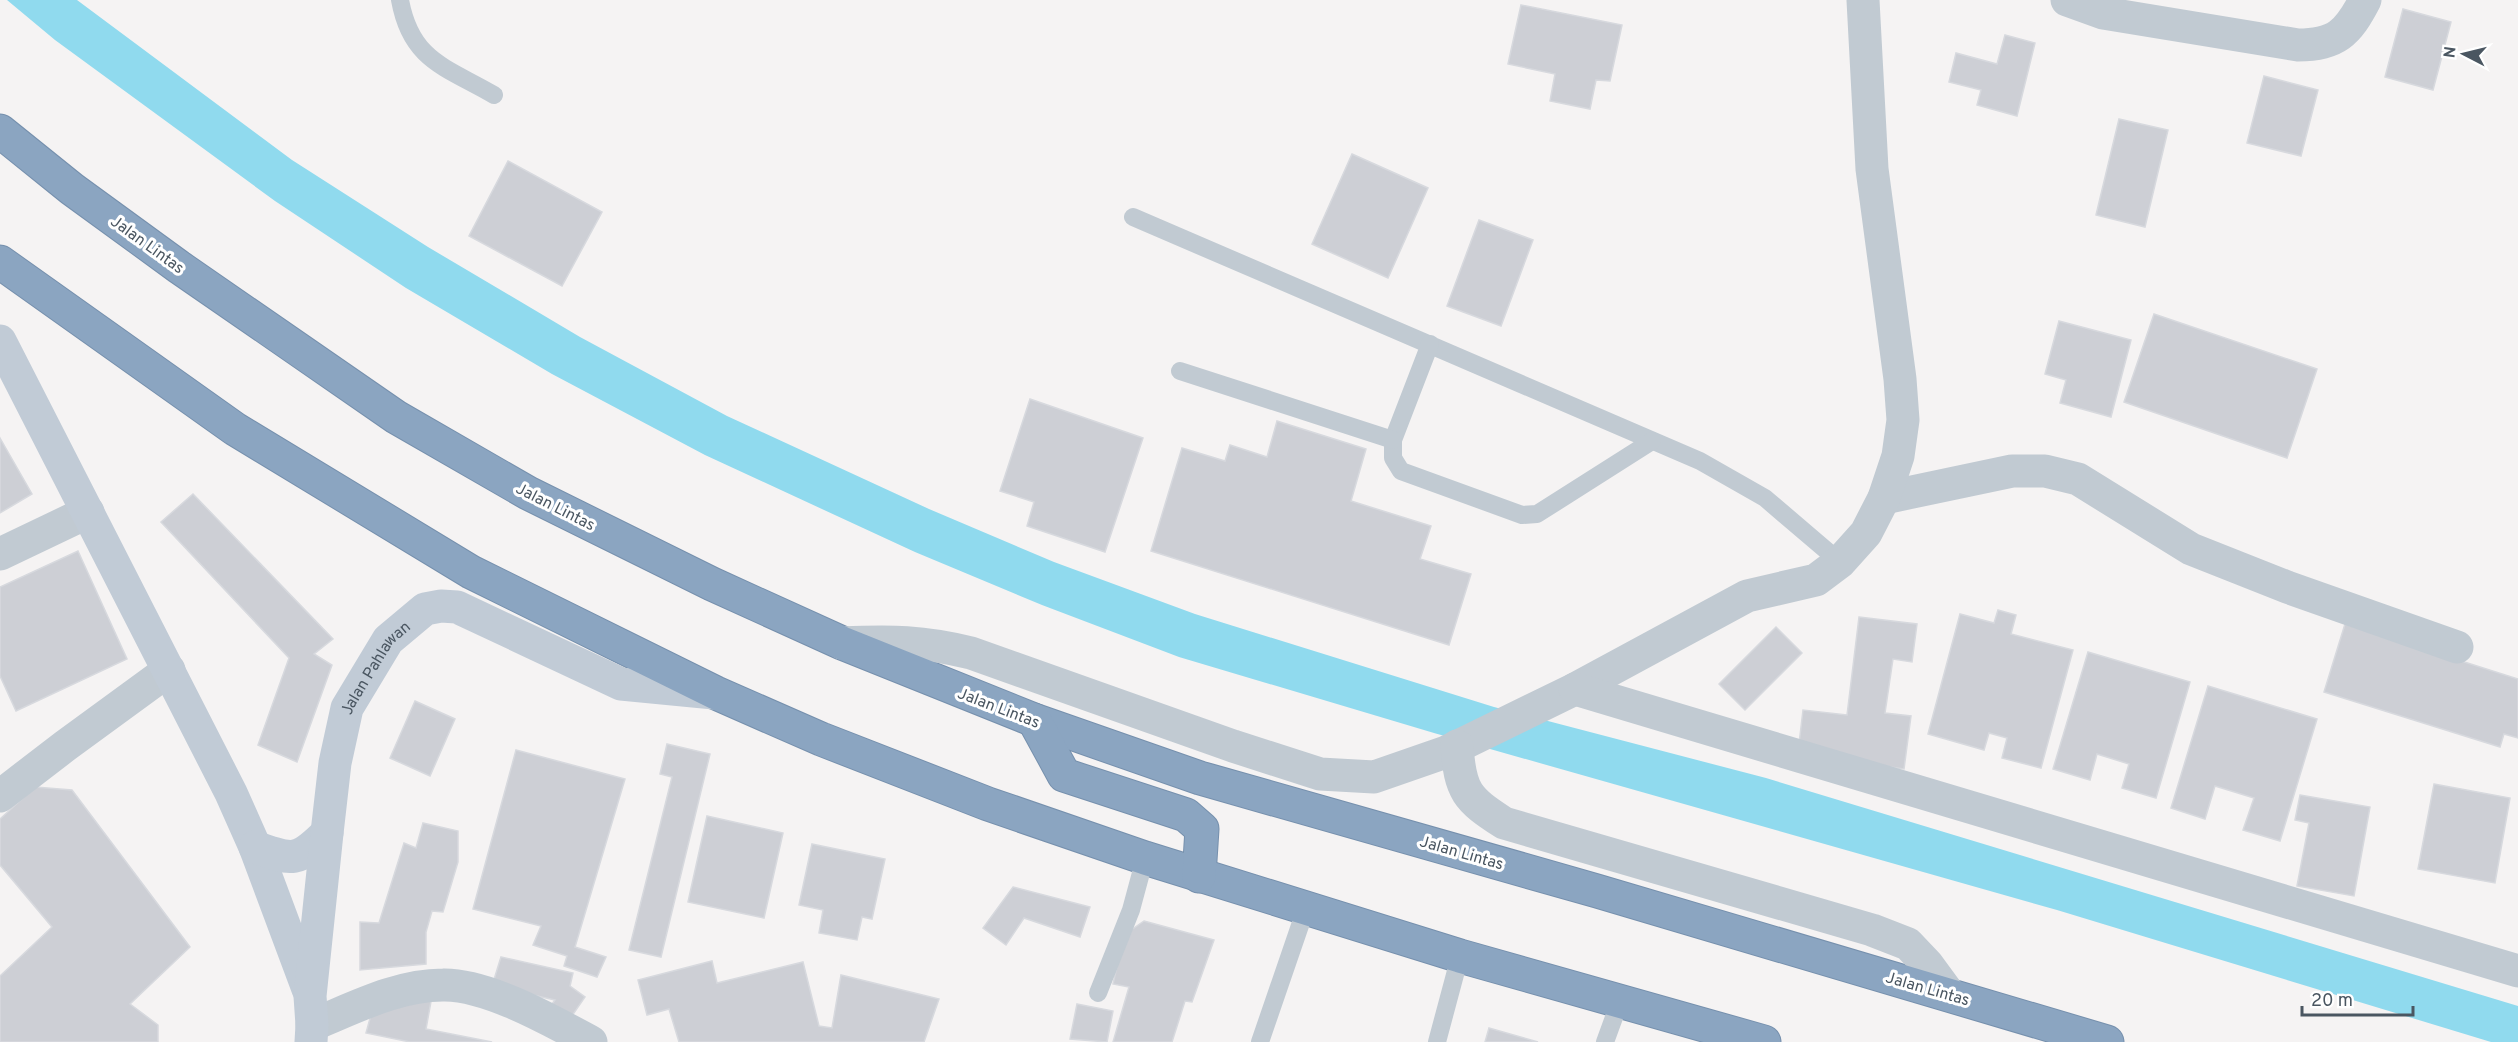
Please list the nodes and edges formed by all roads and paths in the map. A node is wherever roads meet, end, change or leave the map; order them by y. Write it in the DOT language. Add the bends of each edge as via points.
graph roads {
  1 [pos="400,0"];
  2 [pos="1863,0"];
  3 [pos="2067,0"];
  4 [pos="2365,0"];
  5 [pos="494,95"];
  6 [pos="0,131"];
  7 [pos="1133,217"];
  8 [pos="0,262"];
  9 [pos="1430,344"];
  10 [pos="1,345"];
  11 [pos="1180,371"];
  12 [pos="1393,440"];
  13 [pos="1652,441"];
  14 [pos="1884,498"];
  15 [pos="88,512"];
  16 [pos="0,554"];
  17 [pos="1840,562"];
  18 [pos="842,643"];
  19 [pos="2457,647"];
  20 [pos="169,670"];
  21 [pos="1575,689"];
  22 [pos="716,693"];
  23 [pos="1034,720"];
  24 [pos="1457,746"];
  25 [pos="0,796"];
  26 [pos="327,833"];
  27 [pos="255,847"];
  28 [pos="1144,858"];
  29 [pos="1199,876"];
  30 [pos="1306,908"];
  31 [pos="1460,956"];
  32 [pos="2518,971"];
  33 [pos="1098,993"];
  34 [pos="1949,994"];
  35 [pos="1620,1000"];
  36 [pos="311,1021"];
  37 [pos="1744,1039"];
  38 [pos="591,1042"];
  39 [pos="1260,1042"];
  40 [pos="1437,1042"];
  41 [pos="1605,1042"];
  42 [pos="2107,1042"];
  1 -- 5 [label="lane" via="412,39 426,56"];
  2 -- 14 [label="street" via="1872,169 1903,420 1898,456"];
  3 -- 4 [label="street" via="2103,13 2318,45 2334,40"];
  6 -- 18 [label="highway, Jalan Lintas" via="179,267 396,417 528,493 711,584"];
  7 -- 9 [label="lane"];
  8 -- 22 [label="highway" via="236,429 471,572"];
  9 -- 12 [label="lane"];
  9 -- 13 [label="lane"];
  10 -- 15 [label="street"];
  11 -- 12 [label="lane"];
  12 -- 13 [label="lane" via="1393,458 1401,471 1522,515 1537,514"];
  13 -- 17 [label="lane" via="1700,461 1765,498"];
  14 -- 17 [label="street" via="1866,533"];
  14 -- 19 [label="street" via="2012,471 2045,471 2078,479 2191,549"];
  15 -- 16 [label="street"];
  15 -- 20 [label="street"];
  17 -- 21 [label="street" via="1816,580 1747,596"];
  18 -- 23 [label="highway, Jalan Lintas"];
  18 -- 24 [label="street" via="904,641 971,653 1320,774 1374,777"];
  20 -- 25 [label="street"];
  20 -- 27 [label="street"];
  21 -- 24 [label="street"];
  21 -- 32 [label="street"];
  22 -- 26 [label="street, Jalan Pahlawan" via="621,684 457,607 425,609 388,640 347,708 335,763"];
  22 -- 28 [label="highway" via="988,804"];
  23 -- 29 [label="highway" via="1064,775 1186,815 1202,829"];
  23 -- 34 [label="highway, Jalan Lintas" via="1200,778"];
  24 -- 34 [label="street" via="1463,785 1476,805 1504,823 1872,930 1908,944"];
  26 -- 27 [label="street" via="309,851 289,858"];
  26 -- 36 [label="street, Jalan Pahlawan"];
  27 -- 36 [label="street"];
  28 -- 29 [label="highway"];
  28 -- 33 [label="lane" via="1131,910"];
  29 -- 30 [label="highway"];
  30 -- 31 [label="highway"];
  30 -- 39 [label="lane"];
  31 -- 35 [label="highway"];
  31 -- 40 [label="lane"];
  34 -- 42 [label="highway, Jalan Lintas"];
  35 -- 37 [label="highway"];
  35 -- 41 [label="lane"];
  36 -- 38 [label="street" via="381,996 444,985 479,991 529,1010"];
}
